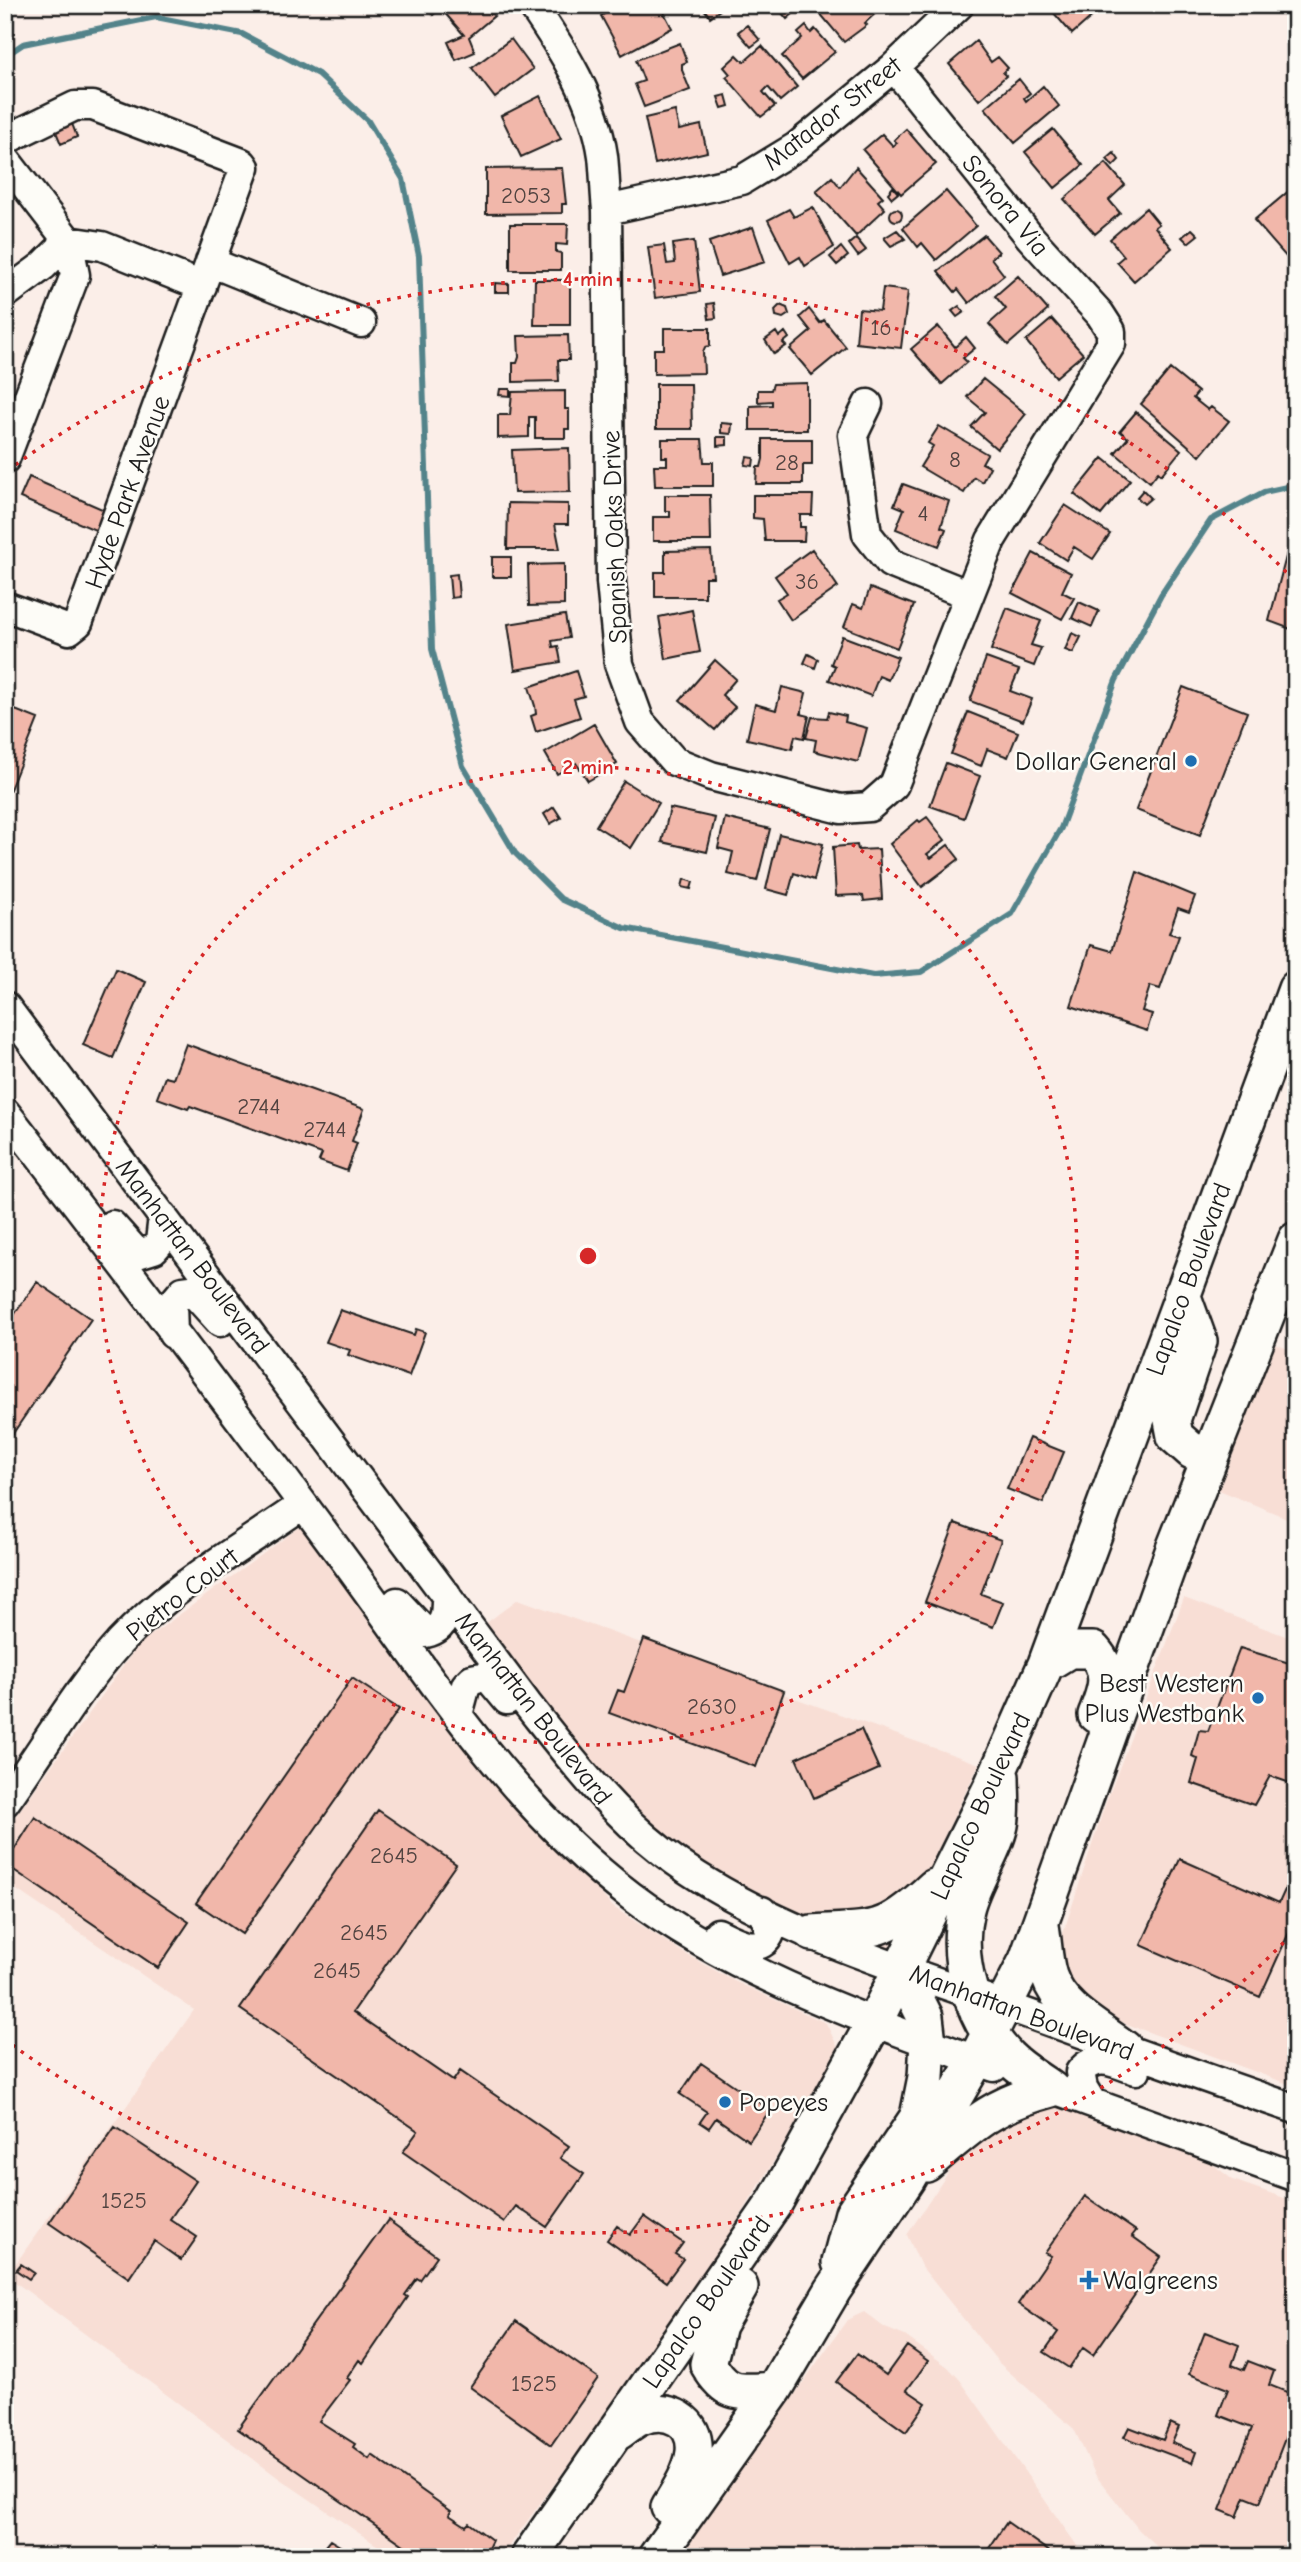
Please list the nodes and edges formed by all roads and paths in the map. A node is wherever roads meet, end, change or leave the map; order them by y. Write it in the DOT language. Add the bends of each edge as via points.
graph roads {
  1 [pos="959,5"];
  2 [pos="542,9"];
  3 [pos="894,67"];
  4 [pos="5,140"];
  5 [pos="5,159"];
  6 [pos="607,210"];
  7 [pos="68,241"];
  8 [pos="206,274"];
  9 [pos="5,294"];
  10 [pos="361,323"];
  11 [pos="1111,344"];
  12 [pos="868,404"];
  13 [pos="5,459"];
  14 [pos="967,594"];
  15 [pos="5,606"];
  16 [pos="1296,989"];
  17 [pos="5,1006"];
  18 [pos="5,1035"];
  19 [pos="60,1080"];
  20 [pos="5,1112"];
  21 [pos="58,1179"];
  22 [pos="163,1216"];
  23 [pos="1296,1240"];
  24 [pos="1182,1294"];
  25 [pos="173,1334"];
  26 [pos="301,1399"];
  27 [pos="1211,1453"];
  28 [pos="302,1505"];
  29 [pos="328,1538"];
  30 [pos="446,1594"];
  31 [pos="1046,1664"];
  32 [pos="458,1715"];
  33 [pos="1001,1767"];
  34 [pos="595,1790"];
  35 [pos="5,1802"];
  36 [pos="1071,1836"];
  37 [pos="949,1872"];
  38 [pos="762,1911"];
  39 [pos="674,1925"];
  40 [pos="1041,1925"];
  41 [pos="813,1933"];
  42 [pos="901,1969"];
  43 [pos="971,1994"];
  44 [pos="875,2021"];
  45 [pos="990,2033"];
  46 [pos="928,2042"];
  47 [pos="1125,2049"];
  48 [pos="1223,2084"];
  49 [pos="1051,2089"];
  50 [pos="1091,2101"];
  51 [pos="1296,2109"];
  52 [pos="1296,2177"];
  53 [pos="907,2179"];
  54 [pos="775,2202"];
  55 [pos="833,2290"];
  56 [pos="774,2390"];
  57 [pos="615,2433"];
  58 [pos="529,2557"];
  59 [pos="636,2557"];
  60 [pos="656,2557"];
  1 -- 3 [label="street, Matador Street"];
  2 -- 6 [label="street, Spanish Oaks Drive" via="590,108 603,154"];
  3 -- 6 [label="street, Matador Street" via="796,147 742,180"];
  3 -- 11 [label="street, Sonora Via" via="1030,237 1100,314 1111,331"];
  4 -- 8 [label="street, Hyde Park Avenue" via="75,106 93,106 242,163 245,167"];
  5 -- 7 [label="street"];
  6 -- 14 [label="street, Spanish Oaks Drive" via="611,582 619,664 640,722 656,744 674,761 711,776 841,809 869,807 894,785"];
  7 -- 8 [label="street"];
  7 -- 9 [label="street"];
  7 -- 13 [label="street" via="75,275"];
  8 -- 10 [label="street"];
  8 -- 15 [label="street, Hyde Park Avenue" via="78,623 69,630"];
  11 -- 14 [label="street, Spanish Oaks Drive" via="991,540"];
  12 -- 14 [label="street" via="853,435 867,534 890,563"];
  16 -- 24 [label="main road, Lapalco Boulevard"];
  17 -- 19 [label="street, Manhattan Boulevard"];
  18 -- 19 [label="street"];
  19 -- 22 [label="street, Manhattan Boulevard"];
  20 -- 21 [label="street, Manhattan Boulevard"];
  21 -- 22 [label="street" via="82,1189 138,1254 160,1242"];
  21 -- 25 [label="street, Manhattan Boulevard"];
  22 -- 26 [label="street, Manhattan Boulevard"];
  23 -- 27 [label="main road"];
  24 -- 27 [label="main road" via="1199,1341 1172,1420 1175,1436 1192,1451"];
  24 -- 31 [label="main road, Lapalco Boulevard"];
  25 -- 26 [label="street" via="172,1304 183,1291 191,1290 266,1381"];
  25 -- 28 [label="street, Manhattan Boulevard"];
  26 -- 30 [label="street, Manhattan Boulevard"];
  27 -- 36 [label="main road"];
  28 -- 29 [label="street, Manhattan Boulevard"];
  28 -- 35 [label="street, Pietro Court" via="172,1596 120,1642"];
  29 -- 30 [label="street" via="351,1545 417,1628 426,1633 440,1628 446,1617"];
  29 -- 32 [label="street, Manhattan Boulevard"];
  30 -- 34 [label="street, Manhattan Boulevard"];
  31 -- 33 [label="main road, Lapalco Boulevard"];
  31 -- 36 [label="main road" via="1069,1650 1093,1650 1107,1675 1106,1689 1069,1785"];
  32 -- 34 [label="street" via="466,1685 487,1676 568,1779"];
  32 -- 39 [label="street, Manhattan Boulevard" via="552,1827 627,1894"];
  33 -- 37 [label="main road, Lapalco Boulevard"];
  33 -- 43 [label="main road" via="1000,1826 975,1880 962,1937"];
  34 -- 38 [label="street, Manhattan Boulevard" via="665,1854"];
  36 -- 40 [label="main road"];
  37 -- 41 [label="main road" via="897,1920 880,1927"];
  37 -- 42 [label="main road, Lapalco Boulevard"];
  38 -- 39 [label="street" via="771,1931 758,1946"];
  38 -- 41 [label="street, Manhattan Boulevard"];
  39 -- 44 [label="street, Manhattan Boulevard" via="723,1954"];
  40 -- 45 [label="main road"];
  40 -- 47 [label="main road" via="1048,1975 1057,1993 1068,2007"];
  41 -- 42 [label="street, Manhattan Boulevard"];
  42 -- 43 [label="street, Manhattan Boulevard"];
  42 -- 44 [label="main road, Lapalco Boulevard"];
  42 -- 46 [label="main road" via="919,1999"];
  43 -- 45 [label="main road"];
  44 -- 46 [label="street, Manhattan Boulevard"];
  44 -- 54 [label="main road, Lapalco Boulevard"];
  45 -- 46 [label="street, Manhattan Boulevard"];
  45 -- 47 [label="street, Manhattan Boulevard"];
  45 -- 49 [label="main road" via="1009,2058"];
  45 -- 53 [label="main road"];
  46 -- 55 [label="main road" via="918,2117 853,2213"];
  47 -- 48 [label="street, Manhattan Boulevard"];
  48 -- 50 [label="street" via="1183,2088 1109,2060 1094,2060 1080,2072"];
  48 -- 51 [label="street, Manhattan Boulevard"];
  49 -- 50 [label="street"];
  49 -- 53 [label="main road" via="1004,2103 986,2114"];
  50 -- 52 [label="street"];
  53 -- 55 [label="main road"];
  54 -- 56 [label="main road" via="772,2238 718,2325 708,2364 727,2389"];
  54 -- 57 [label="main road, Lapalco Boulevard"];
  55 -- 56 [label="main road"];
  56 -- 60 [label="main road"];
  57 -- 58 [label="main road, Lapalco Boulevard"];
  57 -- 59 [label="main road" via="642,2417 672,2413 694,2438 694,2454 682,2487"];
}
